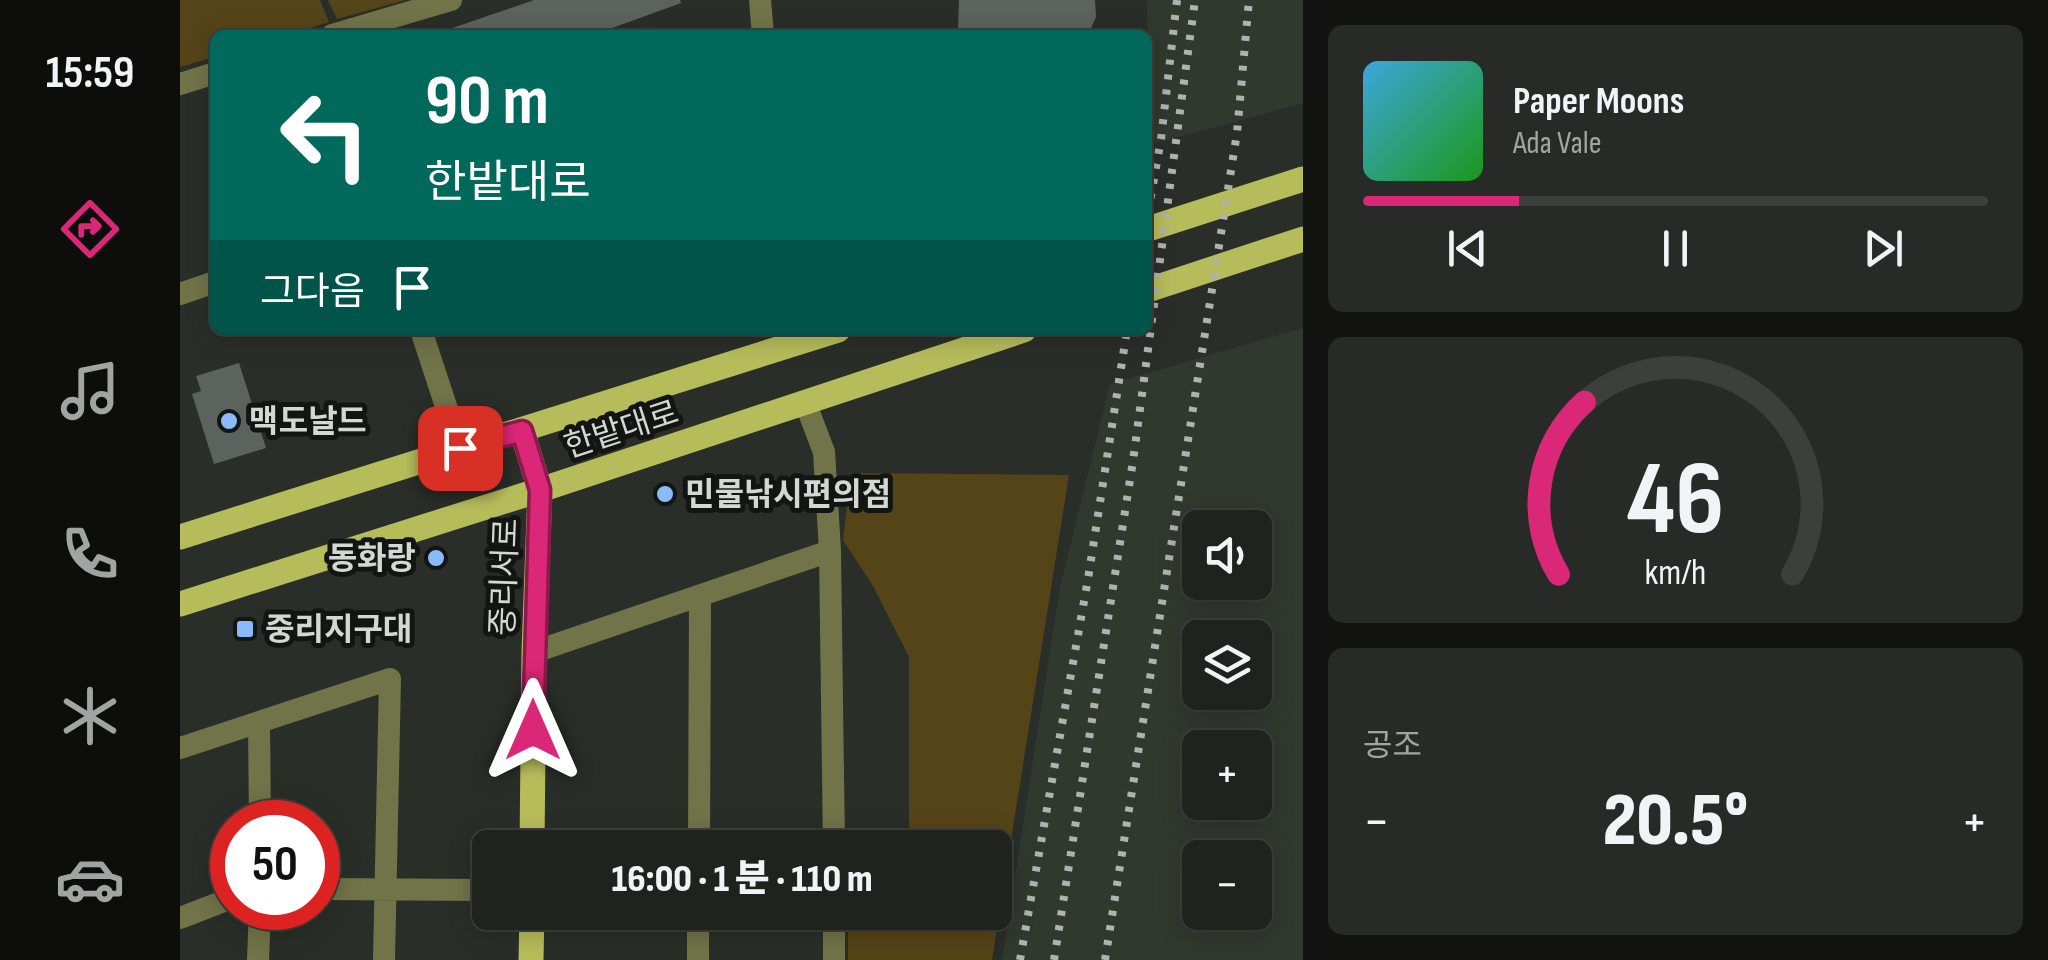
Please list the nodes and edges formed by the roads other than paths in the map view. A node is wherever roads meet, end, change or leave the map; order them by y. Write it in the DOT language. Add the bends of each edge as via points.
graph roads {
  1 [pos="451,0"];
  2 [pos="760,0"];
  3 [pos="349,30"];
  4 [pos="763,30"];
  5 [pos="210,75"];
  6 [pos="180,84"];
  7 [pos="1303,178"];
  8 [pos="1152,228"];
  9 [pos="1303,239"];
  10 [pos="210,284"];
  11 [pos="1152,289"];
  12 [pos="180,294"];
  13 [pos="423,335"];
  14 [pos="1009,335"];
  15 [pos="783,339"];
  16 [pos="805,402"];
  17 [pos="522,431"];
  18 [pos="460,448"];
  19 [pos="540,490"];
  20 [pos="180,538"];
  21 [pos="830,552"];
  22 [pos="700,597"];
  23 [pos="180,604"];
  24 [pos="534,652"];
  25 [pos="259,723"];
  26 [pos="180,748"];
  27 [pos="260,800"];
  28 [pos="532,830"];
  29 [pos="699,830"];
  30 [pos="834,830"];
  31 [pos="340,890"];
  32 [pos="472,890"];
  33 [pos="386,891"];
  34 [pos="210,906"];
  35 [pos="180,918"];
  36 [pos="259,930"];
  37 [pos="532,930"];
  38 [pos="698,930"];
  39 [pos="834,930"];
  40 [pos="258,960"];
  41 [pos="384,960"];
  42 [pos="532,960"];
  43 [pos="698,960"];
  44 [pos="834,960"];
  1 -- 3 [label="street"];
  2 -- 4 [label="street"];
  5 -- 6 [label="street"];
  7 -- 8 [label="main road"];
  9 -- 11 [label="main road"];
  10 -- 12 [label="street"];
  13 -- 18 [label="street"];
  14 -- 16 [label="main road, 한밭대로"];
  15 -- 17 [label="main road, 한밭대로"];
  16 -- 19 [label="main road, 한밭대로"];
  16 -- 21 [label="street" via="824,452"];
  17 -- 18 [label="main road, 한밭대로"];
  17 -- 19 [label="main road, 중리서로"];
  18 -- 20 [label="main road, 한밭대로"];
  19 -- 23 [label="main road, 한밭대로"];
  19 -- 24 [label="main road, 중리서로"];
  21 -- 22 [label="street"];
  21 -- 30 [label="street"];
  22 -- 24 [label="street"];
  22 -- 29 [label="street"];
  24 -- 28 [label="main road, 중리서로"];
  25 -- 26 [label="street"];
  25 -- 27 [label="street"];
  25 -- 33 [label="street" via="390,679"];
  31 -- 33 [label="street"];
  32 -- 33 [label="street"];
  33 -- 41 [label="street"];
  34 -- 35 [label="street"];
  36 -- 40 [label="street"];
  37 -- 42 [label="main road"];
  38 -- 43 [label="street"];
  39 -- 44 [label="street"];
}
